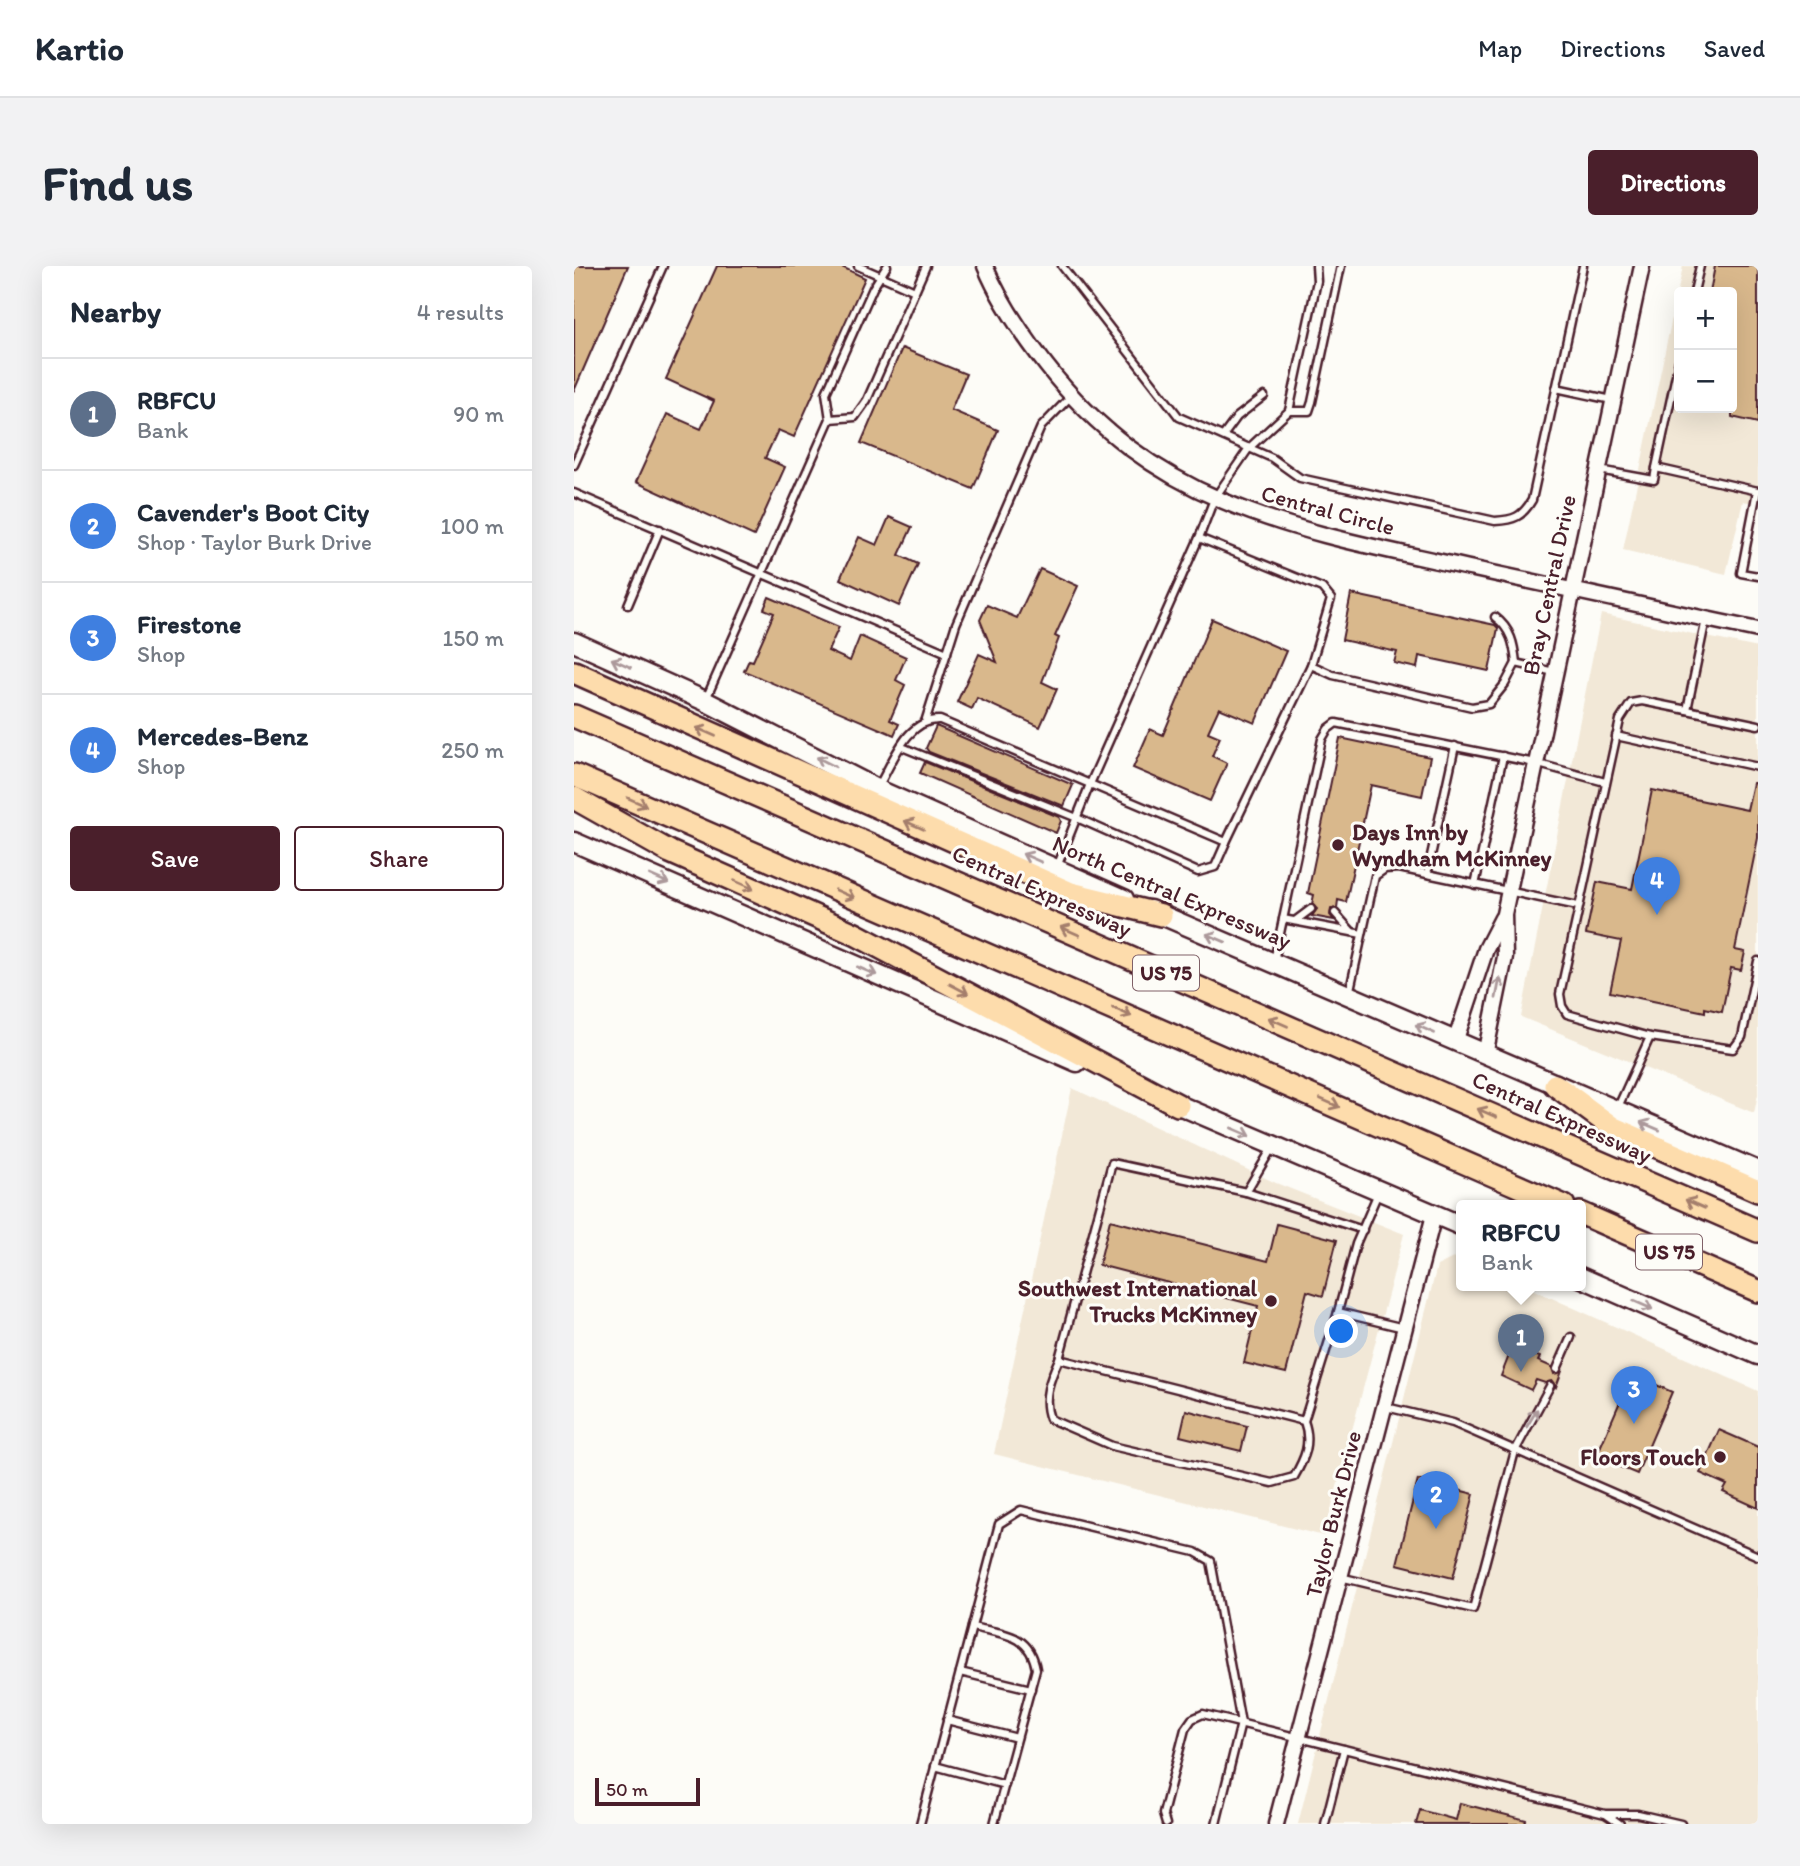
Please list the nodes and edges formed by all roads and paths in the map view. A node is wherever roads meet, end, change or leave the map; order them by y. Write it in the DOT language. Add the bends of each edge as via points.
graph roads {
  1 [pos="663,266"];
  2 [pos="858,266"];
  3 [pos="887,266"];
  4 [pos="926,266"];
  5 [pos="985,266"];
  6 [pos="1062,266"];
  7 [pos="1316,266"];
  8 [pos="1341,266"];
  9 [pos="1583,266"];
  10 [pos="1642,266"];
  11 [pos="1700,266"];
  12 [pos="882,276"];
  13 [pos="1695,287"];
  14 [pos="915,291"];
  15 [pos="1674,383"];
  16 [pos="1556,388"];
  17 [pos="1072,395"];
  18 [pos="1264,396"];
  19 [pos="1612,400"];
  20 [pos="1289,411"];
  21 [pos="830,419"];
  22 [pos="1223,436"];
  23 [pos="1249,448"];
  24 [pos="574,465"];
  25 [pos="1656,468"];
  26 [pos="1597,470"];
  27 [pos="1757,491"];
  28 [pos="574,493"];
  29 [pos="1214,499"];
  30 [pos="1754,523"];
  31 [pos="660,529"];
  32 [pos="1199,538"];
  33 [pos="763,571"];
  34 [pos="1758,576"];
  35 [pos="1571,590"];
  36 [pos="628,605"];
  37 [pos="1494,617"];
  38 [pos="1706,619"];
  39 [pos="1758,630"];
  40 [pos="574,642"];
  41 [pos="947,653"];
  42 [pos="1516,663"];
  43 [pos="1311,665"];
  44 [pos="574,672"];
  45 [pos="1554,672"];
  46 [pos="705,701"];
  47 [pos="1687,710"];
  48 [pos="574,716"];
  49 [pos="926,719"];
  50 [pos="1758,725"];
  51 [pos="1616,736"];
  52 [pos="1455,746"];
  53 [pos="902,747"];
  54 [pos="1503,756"];
  55 [pos="1535,763"];
  56 [pos="1758,767"];
  57 [pos="574,775"];
  58 [pos="1605,782"];
  59 [pos="1090,784"];
  60 [pos="877,789"];
  61 [pos="574,798"];
  62 [pos="1077,818"];
  63 [pos="574,842"];
  64 [pos="1226,842"];
  65 [pos="1056,869"];
  66 [pos="1427,874"];
  67 [pos="1475,885"];
  68 [pos="1508,892"];
  69 [pos="1578,906"];
  70 [pos="1311,909"];
  71 [pos="1335,913"];
  72 [pos="1504,914"];
  73 [pos="1161,915"];
  74 [pos="1283,919"];
  75 [pos="1295,921"];
  76 [pos="1353,933"];
  77 [pos="1362,934"];
  78 [pos="1758,961"];
  79 [pos="1273,963"];
  80 [pos="1348,996"];
  81 [pos="1650,1037"];
  82 [pos="1455,1042"];
  83 [pos="1485,1055"];
  84 [pos="1555,1085"];
  85 [pos="1178,1105"];
  86 [pos="1616,1112"];
  87 [pos="1273,1146"];
  88 [pos="1758,1171"];
  89 [pos="1758,1191"];
  90 [pos="1245,1192"];
  91 [pos="1378,1193"];
  92 [pos="1550,1200"];
  93 [pos="1434,1215"];
  94 [pos="1586,1216"];
  95 [pos="1456,1225"];
  96 [pos="1363,1230"];
  97 [pos="1758,1231"];
  98 [pos="1586,1280"];
  99 [pos="1758,1291"];
  100 [pos="1338,1312"];
  101 [pos="1404,1328"];
  102 [pos="1571,1337"];
  103 [pos="1758,1355"];
  104 [pos="1059,1359"];
  105 [pos="1557,1369"];
  106 [pos="1550,1386"];
  107 [pos="1384,1407"];
  108 [pos="1304,1421"];
  109 [pos="1516,1451"];
  110 [pos="1758,1556"];
  111 [pos="1340,1577"];
  112 [pos="972,1626"];
  113 [pos="960,1672"];
  114 [pos="1031,1689"];
  115 [pos="947,1720"];
  116 [pos="1241,1723"];
  117 [pos="1299,1737"];
  118 [pos="1017,1738"];
  119 [pos="1344,1749"];
  120 [pos="935,1766"];
  121 [pos="1005,1785"];
  122 [pos="1605,1814"];
  123 [pos="920,1824"];
  124 [pos="994,1824"];
  125 [pos="1166,1824"];
  126 [pos="1216,1824"];
  127 [pos="1276,1824"];
  128 [pos="1325,1824"];
  129 [pos="1620,1824"];
  130 [pos="1681,1824"];
  1 -- 24 [label="lane"];
  2 -- 12 [label="lane"];
  3 -- 12 [label="lane"];
  4 -- 14 [label="lane"];
  5 -- 17 [label="street, Central Circle" via="1021,332"];
  6 -- 22 [label="lane" via="1170,408 1179,417"];
  7 -- 20 [label="lane" via="1317,281"];
  8 -- 20 [label="lane" via="1309,411"];
  9 -- 16 [label="lane"];
  10 -- 19 [label="street, Bray Central Drive"];
  11 -- 13 [label="lane"];
  12 -- 14 [label="lane"];
  12 -- 21 [label="lane" via="826,393"];
  14 -- 21 [label="lane" via="867,400 855,417"];
  15 -- 25 [label="lane"];
  16 -- 19 [label="lane"];
  16 -- 23 [label="lane" via="1532,500 1523,514 1511,520 1496,521 1300,478"];
  17 -- 29 [label="street, Central Circle" via="1134,452"];
  17 -- 41 [label="lane" via="1041,427"];
  18 -- 22 [label="lane" via="1237,417"];
  19 -- 26 [label="street, Bray Central Drive"];
  20 -- 23 [label="lane"];
  21 -- 33 [label="lane"];
  22 -- 23 [label="lane"];
  23 -- 29 [label="lane"];
  25 -- 26 [label="lane" via="1654,480"];
  25 -- 27 [label="lane"];
  26 -- 35 [label="street, Bray Central Drive"];
  27 -- 30 [label="lane"];
  28 -- 31 [label="lane"];
  29 -- 32 [label="lane"];
  29 -- 35 [label="street, Central Circle" via="1290,527"];
  30 -- 34 [label="lane" via="1741,573"];
  31 -- 33 [label="lane"];
  31 -- 36 [label="lane"];
  32 -- 43 [label="lane" via="1322,588 1331,600"];
  32 -- 59 [label="lane"];
  33 -- 41 [label="lane"];
  33 -- 46 [label="lane"];
  35 -- 38 [label="street, Central Circle"];
  35 -- 45 [label="street, Bray Central Drive"];
  37 -- 42 [label="lane" via="1506,625"];
  38 -- 39 [label="street, Central Circle"];
  38 -- 47 [label="lane"];
  46 -- 40 [label="main road, North Central Expressway, one-way"];
  41 -- 49 [label="lane"];
  42 -- 43 [label="lane" via="1489,704 1472,707 1333,675"];
  42 -- 45 [label="lane"];
  43 -- 64 [label="lane"];
  73 -- 44 [label="highway, one-way" via="1070,893"];
  45 -- 55 [label="street, Bray Central Drive"];
  60 -- 46 [label="main road, North Central Expressway, one-way"];
  47 -- 50 [label="lane"];
  47 -- 51 [label="lane" via="1630,703"];
  97 -- 48 [label="highway, Central Expressway / US 75, one-way"];
  49 -- 53 [label="lane" via="913,728"];
  49 -- 59 [label="lane" via="940,720"];
  51 -- 56 [label="lane"];
  51 -- 58 [label="lane"];
  52 -- 54 [label="lane"];
  52 -- 66 [label="lane"];
  52 -- 74 [label="lane" via="1343,722 1328,729 1322,738"];
  53 -- 60 [label="lane"];
  53 -- 62 [label="lane"];
  54 -- 55 [label="lane"];
  54 -- 67 [label="lane"];
  55 -- 58 [label="lane"];
  55 -- 68 [label="street, Bray Central Drive"];
  57 -- 92 [label="highway, US 75, one-way"];
  58 -- 69 [label="lane"];
  59 -- 62 [label="lane"];
  59 -- 64 [label="lane"];
  65 -- 60 [label="main road, North Central Expressway, one-way"];
  61 -- 85 [label="highway, one-way" via="670,852 855,934"];
  62 -- 64 [label="lane" via="1198,872 1215,867"];
  62 -- 65 [label="lane"];
  63 -- 85 [label="main road, one-way"];
  65 -- 73 [label="main road, North Central Expressway"];
  66 -- 67 [label="lane"];
  66 -- 77 [label="lane" via="1399,868 1375,876"];
  67 -- 68 [label="lane"];
  68 -- 69 [label="lane"];
  68 -- 72 [label="street, Bray Central Drive"];
  69 -- 81 [label="lane" via="1560,994 1562,1006 1578,1019"];
  70 -- 75 [label="lane"];
  71 -- 76 [label="lane"];
  72 -- 82 [label="street, Bray Central Drive" via="1486,949"];
  83 -- 72 [label="street, Bray Central Drive, one-way" via="1504,957"];
  79 -- 73 [label="main road, North Central Expressway, one-way"];
  74 -- 75 [label="lane"];
  74 -- 79 [label="lane"];
  75 -- 76 [label="lane"];
  76 -- 77 [label="lane"];
  77 -- 80 [label="lane"];
  78 -- 81 [label="lane" via="1742,1037 1733,1049"];
  79 -- 80 [label="main road, North Central Expressway"];
  82 -- 80 [label="main road, North Central Expressway, one-way"];
  81 -- 86 [label="lane"];
  82 -- 83 [label="main road, North Central Expressway"];
  83 -- 84 [label="main road, North Central Expressway"];
  84 -- 86 [label="main road, North Central Expressway"];
  84 -- 89 [label="highway" via="1612,1127"];
  85 -- 87 [label="main road, one-way"];
  88 -- 86 [label="main road, North Central Expressway, one-way"];
  87 -- 90 [label="lane"];
  87 -- 91 [label="main road"];
  90 -- 96 [label="lane"];
  90 -- 104 [label="lane" via="1112,1164"];
  91 -- 93 [label="main road"];
  91 -- 96 [label="lane"];
  93 -- 95 [label="main road"];
  93 -- 101 [label="street, Taylor Burk Drive"];
  94 -- 99 [label="highway, US 75"];
  96 -- 100 [label="lane"];
  98 -- 103 [label="main road, one-way"];
  100 -- 101 [label="lane"];
  100 -- 108 [label="lane"];
  101 -- 107 [label="street, Taylor Burk Drive"];
  102 -- 105 [label="lane"];
  104 -- 108 [label="lane"];
  104 -- 108 [label="lane" via="1045,1406 1050,1419 1112,1446 1272,1483 1294,1477 1305,1458 1309,1435"];
  109 -- 106 [label="lane, one-way"];
  107 -- 109 [label="lane" via="1453,1423"];
  107 -- 111 [label="street, Taylor Burk Drive"];
  109 -- 110 [label="lane"];
  109 -- 111 [label="lane" via="1473,1609"];
  111 -- 117 [label="street, Taylor Burk Drive"];
  112 -- 113 [label="lane"];
  112 -- 114 [label="lane" via="1019,1639 1033,1651 1036,1669"];
  112 -- 116 [label="lane" via="999,1524 1021,1510 1195,1552 1211,1562"];
  113 -- 114 [label="lane"];
  113 -- 115 [label="lane"];
  114 -- 118 [label="lane"];
  115 -- 118 [label="lane"];
  115 -- 120 [label="lane"];
  116 -- 117 [label="lane"];
  116 -- 125 [label="lane" via="1203,1714 1192,1719 1185,1729 1163,1814"];
  116 -- 126 [label="lane"];
  117 -- 119 [label="lane"];
  117 -- 127 [label="street, Taylor Burk Drive"];
  118 -- 121 [label="lane"];
  119 -- 122 [label="lane"];
  119 -- 128 [label="lane"];
  120 -- 121 [label="lane"];
  120 -- 123 [label="lane"];
  121 -- 124 [label="lane"];
  122 -- 129 [label="lane"];
  122 -- 130 [label="lane" via="1638,1814"];
}
